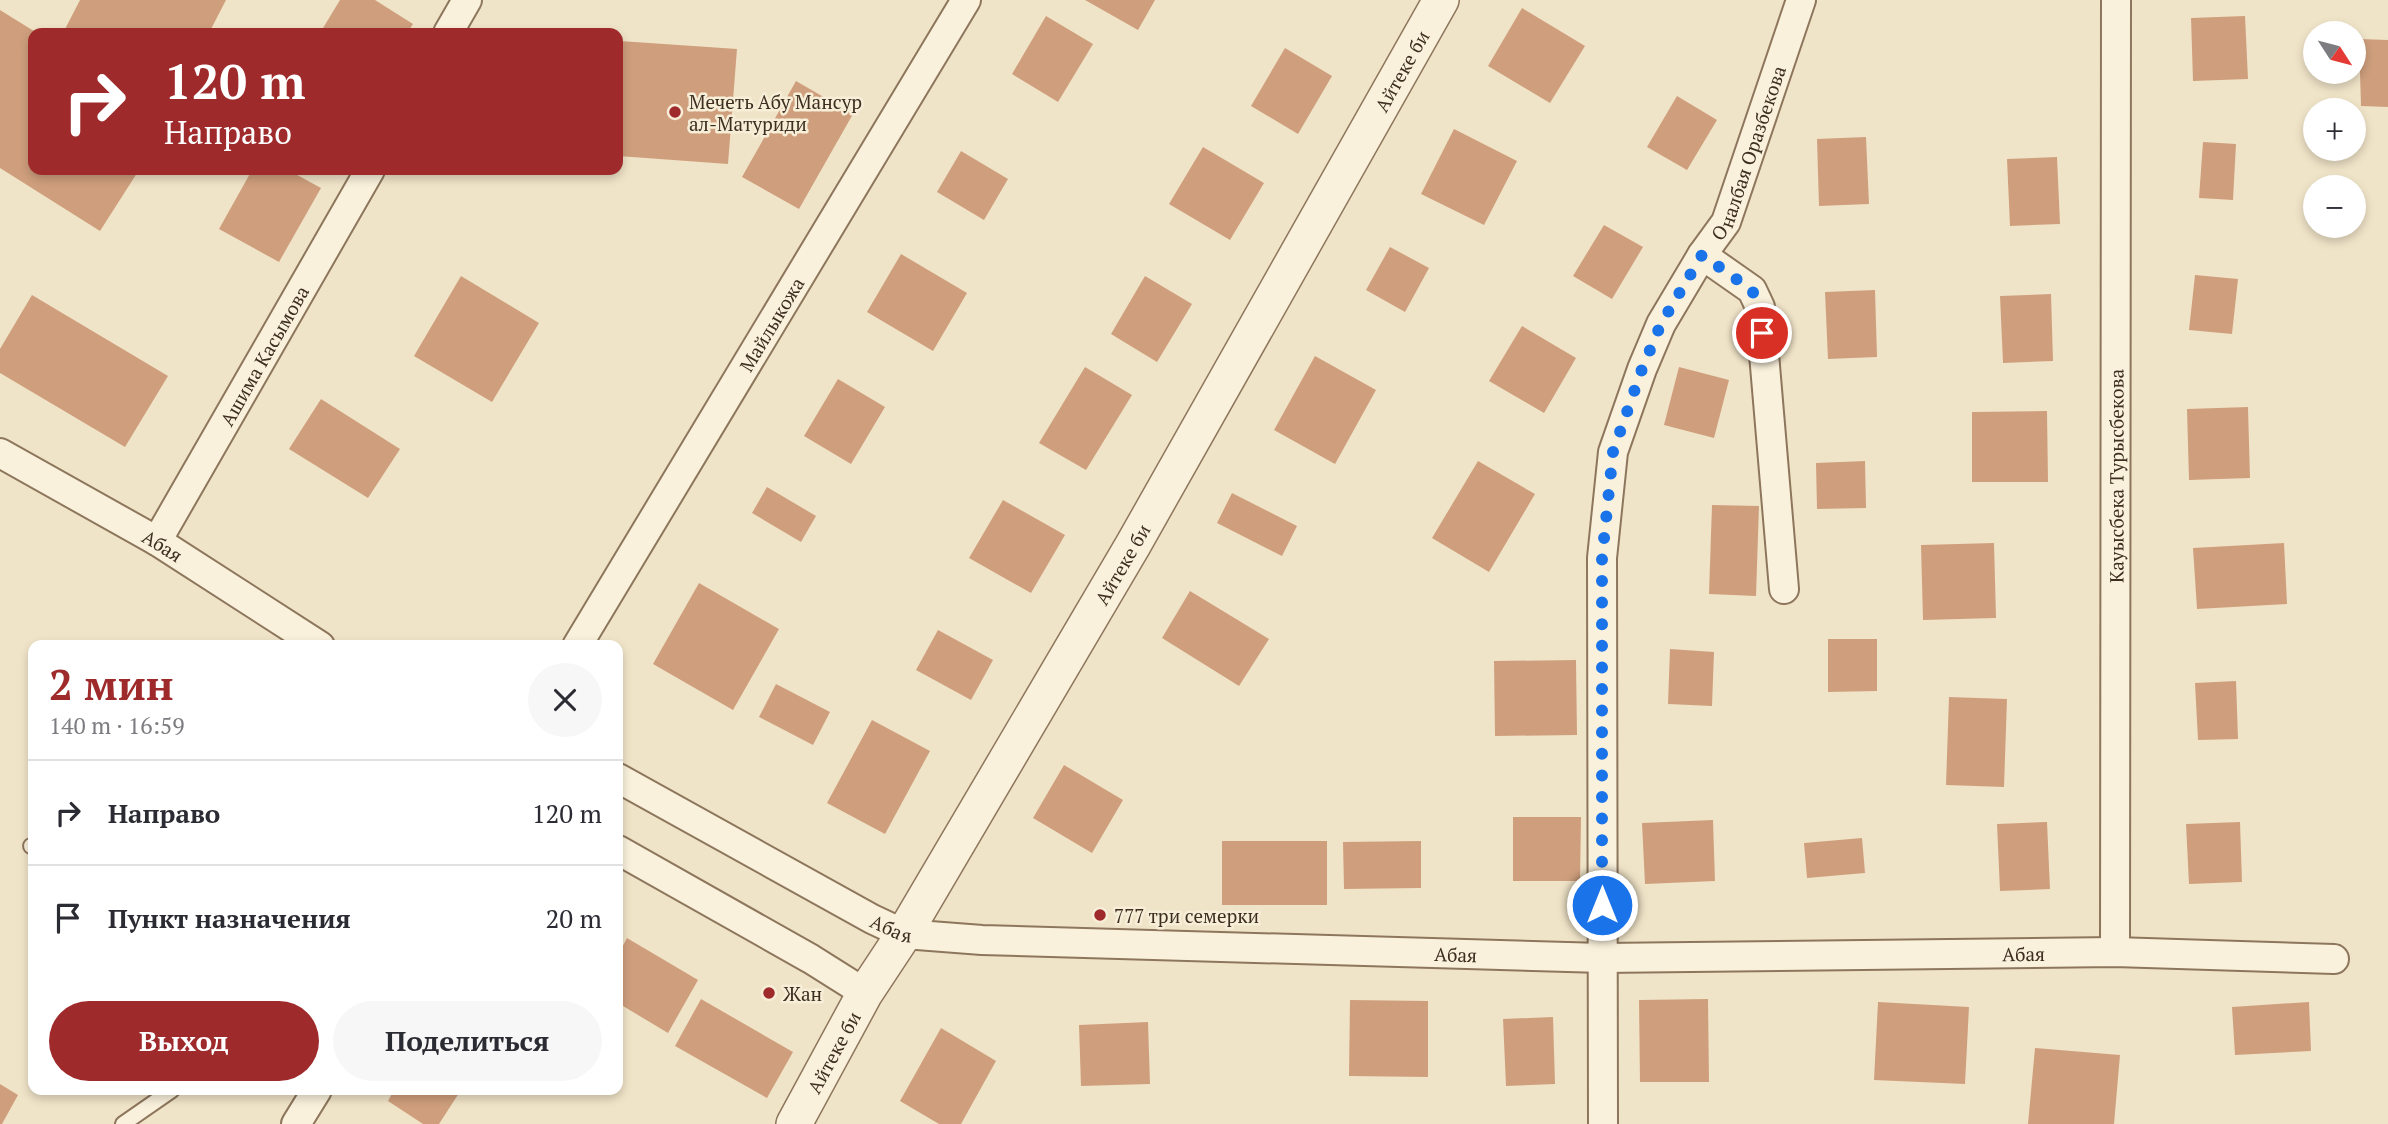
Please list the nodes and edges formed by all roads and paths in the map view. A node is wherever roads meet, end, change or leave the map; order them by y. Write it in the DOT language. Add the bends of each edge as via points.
graph roads {
  1 [pos="467,0"];
  2 [pos="966,0"];
  3 [pos="1441,0"];
  4 [pos="1801,0"];
  5 [pos="2116,0"];
  6 [pos="451,28"];
  7 [pos="367,175"];
  8 [pos="1702,255"];
  9 [pos="0,453"];
  10 [pos="157,541"];
  11 [pos="1784,589"];
  12 [pos="311,640"];
  13 [pos="581,640"];
  14 [pos="623,781"];
  15 [pos="623,853"];
  16 [pos="904,934"];
  17 [pos="2115,952"];
  18 [pos="1602,958"];
  19 [pos="2334,959"];
  20 [pos="865,993"];
  21 [pos="165,1095"];
  22 [pos="314,1095"];
  23 [pos="123,1124"];
  24 [pos="296,1124"];
  25 [pos="794,1124"];
  26 [pos="1603,1124"];
  1 -- 6 [label="street"];
  2 -- 13 [label="street, Майлыкожа"];
  3 -- 16 [label="street, Айтеке би" via="1133,545"];
  4 -- 8 [label="street, Оналбая Оразбекова" via="1726,222"];
  5 -- 17 [label="street, Кауысбека Турысбекова"];
  7 -- 10 [label="street, Ашима Касымова"];
  8 -- 11 [label="street" via="1752,290 1759,307"];
  8 -- 18 [label="street, Оналбая Оразбекова" via="1661,324 1613,452 1602,558"];
  9 -- 10 [label="street, Абая"];
  10 -- 12 [label="street, Абая"];
  14 -- 16 [label="street, Абая"];
  15 -- 20 [label="street"];
  16 -- 18 [label="street, Абая" via="996,941"];
  16 -- 20 [label="street, Айтеке би"];
  17 -- 18 [label="street, Абая"];
  17 -- 19 [label="street, Абая"];
  18 -- 26 [label="street, Оналбая Оразбекова"];
  20 -- 25 [label="street, Айтеке би"];
  21 -- 23 [label="lane"];
  22 -- 24 [label="street"];
}
